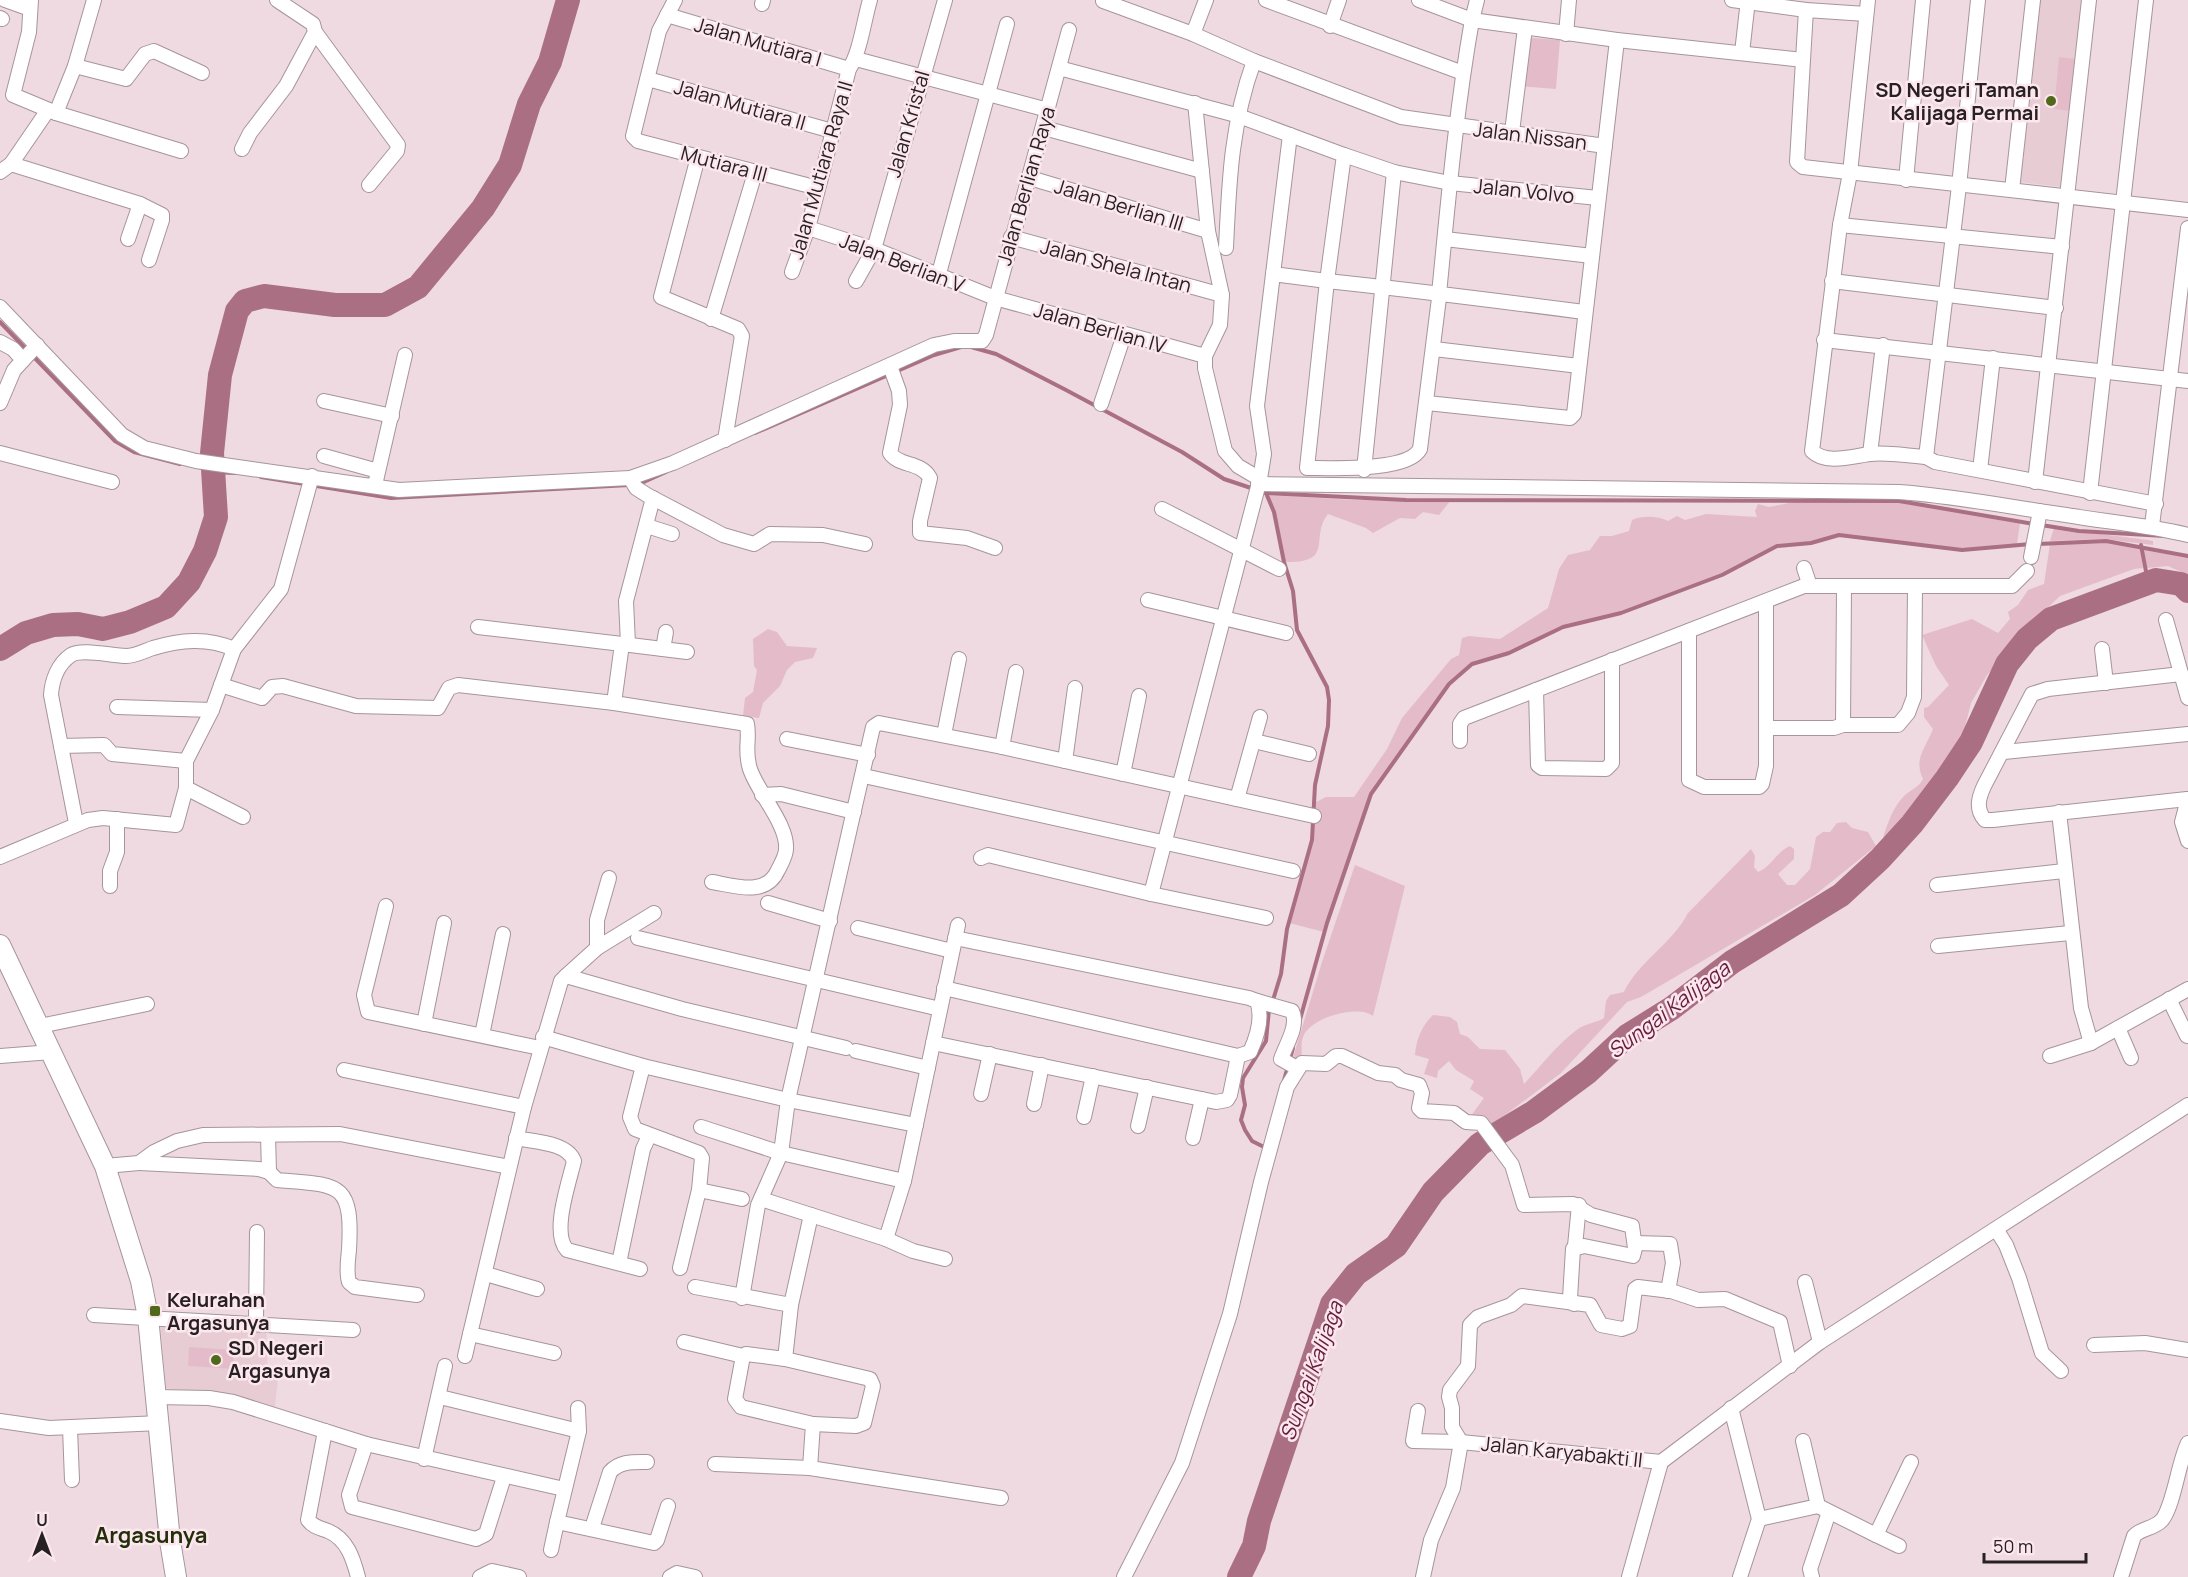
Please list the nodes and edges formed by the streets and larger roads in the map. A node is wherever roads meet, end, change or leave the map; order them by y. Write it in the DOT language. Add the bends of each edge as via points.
graph roads {
  1 [pos="5,0"];
  2 [pos="94,0"];
  3 [pos="277,0"];
  4 [pos="675,0"];
  5 [pos="870,0"];
  6 [pos="945,0"];
  7 [pos="1206,0"];
  8 [pos="1266,0"];
  9 [pos="1340,0"];
  10 [pos="1419,0"];
  11 [pos="1477,0"];
  12 [pos="1569,0"];
  13 [pos="1732,0"];
  14 [pos="1923,0"];
  15 [pos="1978,0"];
  16 [pos="2033,0"];
  17 [pos="2089,0"];
  18 [pos="2146,0"];
  19 [pos="1103,1"];
  20 [pos="1748,1"];
  21 [pos="31,4"];
  22 [pos="1867,7"];
  23 [pos="1806,10"];
  24 [pos="667,15"];
  25 [pos="1473,20"];
  26 [pos="1007,24"];
  27 [pos="1330,26"];
  28 [pos="1525,28"];
  29 [pos="1068,30"];
  30 [pos="315,32"];
  31 [pos="1193,34"];
  32 [pos="1566,34"];
  33 [pos="1617,40"];
  34 [pos="1742,53"];
  35 [pos="1803,60"];
  36 [pos="1254,61"];
  37 [pos="853,64"];
  38 [pos="75,66"];
  39 [pos="1059,68"];
  40 [pos="202,73"];
  41 [pos="1463,73"];
  42 [pos="922,75"];
  43 [pos="648,79"];
  44 [pos="989,94"];
  45 [pos="1195,103"];
  46 [pos="1048,110"];
  47 [pos="52,111"];
  48 [pos="1236,115"];
  49 [pos="1456,127"];
  50 [pos="1044,128"];
  51 [pos="832,131"];
  52 [pos="1512,132"];
  53 [pos="1290,135"];
  54 [pos="1605,146"];
  55 [pos="242,149"];
  56 [pos="181,151"];
  57 [pos="1344,155"];
  58 [pos="698,157"];
  59 [pos="5,168"];
  60 [pos="1202,171"];
  61 [pos="1394,172"];
  62 [pos="755,173"];
  63 [pos="1850,173"];
  64 [pos="1030,178"];
  65 [pos="1906,180"];
  66 [pos="1450,183"];
  67 [pos="369,185"];
  68 [pos="1959,186"];
  69 [pos="818,188"];
  70 [pos="2012,190"];
  71 [pos="2067,197"];
  72 [pos="1598,198"];
  73 [pos="2123,202"];
  74 [pos="140,204"];
  75 [pos="2188,210"];
  76 [pos="1840,225"];
  77 [pos="808,228"];
  78 [pos="2188,228"];
  79 [pos="1208,231"];
  80 [pos="1953,235"];
  81 [pos="1011,237"];
  82 [pos="128,239"];
  83 [pos="1444,239"];
  84 [pos="2062,247"];
  85 [pos="1226,248"];
  86 [pos="874,249"];
  87 [pos="1592,256"];
  88 [pos="148,260"];
  89 [pos="792,272"];
  90 [pos="1273,274"];
  91 [pos="938,277"];
  92 [pos="856,281"];
  93 [pos="1327,281"];
  94 [pos="1832,281"];
  95 [pos="1382,287"];
  96 [pos="1439,294"];
  97 [pos="1222,295"];
  98 [pos="1946,296"];
  99 [pos="995,298"];
  100 [pos="0,307"];
  101 [pos="2056,308"];
  102 [pos="1584,312"];
  103 [pos="711,319"];
  104 [pos="1124,335"];
  105 [pos="1824,340"];
  106 [pos="0,342"];
  107 [pos="1883,345"];
  108 [pos="1434,350"];
  109 [pos="1940,351"];
  110 [pos="30,352"];
  111 [pos="405,355"];
  112 [pos="1205,356"];
  113 [pos="1993,358"];
  114 [pos="2050,365"];
  115 [pos="1579,366"];
  116 [pos="891,370"];
  117 [pos="2105,371"];
  118 [pos="2169,379"];
  119 [pos="2188,381"];
  120 [pos="324,400"];
  121 [pos="0,403"];
  122 [pos="1428,403"];
  123 [pos="1101,404"];
  124 [pos="392,416"];
  125 [pos="725,440"];
  126 [pos="0,453"];
  127 [pos="1870,454"];
  128 [pos="324,456"];
  129 [pos="1926,458"];
  130 [pos="1307,468"];
  131 [pos="1364,470"];
  132 [pos="1980,470"];
  133 [pos="378,471"];
  134 [pos="630,478"];
  135 [pos="112,482"];
  136 [pos="311,482"];
  137 [pos="2035,482"];
  138 [pos="1307,483"];
  139 [pos="375,485"];
  140 [pos="1257,486"];
  141 [pos="2090,493"];
  142 [pos="653,498"];
  143 [pos="2156,504"];
  144 [pos="1162,509"];
  145 [pos="2039,516"];
  146 [pos="647,526"];
  147 [pos="2152,526"];
  148 [pos="672,534"];
  149 [pos="2188,535"];
  150 [pos="865,544"];
  151 [pos="995,548"];
  152 [pos="1239,551"];
  153 [pos="1804,568"];
  154 [pos="1279,569"];
  155 [pos="1810,586"];
  156 [pos="1844,586"];
  157 [pos="1915,586"];
  158 [pos="1148,600"];
  159 [pos="1766,601"];
  160 [pos="1224,619"];
  161 [pos="2166,620"];
  162 [pos="478,627"];
  163 [pos="1689,631"];
  164 [pos="666,632"];
  165 [pos="1286,633"];
  166 [pos="625,644"];
  167 [pos="2102,648"];
  168 [pos="234,649"];
  169 [pos="663,649"];
  170 [pos="687,652"];
  171 [pos="959,659"];
  172 [pos="1612,660"];
  173 [pos="1016,672"];
  174 [pos="2181,674"];
  175 [pos="2106,682"];
  176 [pos="221,685"];
  177 [pos="1075,688"];
  178 [pos="1536,690"];
  179 [pos="1139,696"];
  180 [pos="2188,698"];
  181 [pos="614,703"];
  182 [pos="117,707"];
  183 [pos="212,710"];
  184 [pos="1260,717"];
  185 [pos="1843,725"];
  186 [pos="1766,728"];
  187 [pos="2188,734"];
  188 [pos="944,735"];
  189 [pos="787,739"];
  190 [pos="1254,741"];
  191 [pos="1460,741"];
  192 [pos="61,746"];
  193 [pos="1002,747"];
  194 [pos="2004,752"];
  195 [pos="1309,754"];
  196 [pos="868,755"];
  197 [pos="186,760"];
  198 [pos="1065,760"];
  199 [pos="1123,774"];
  200 [pos="864,776"];
  201 [pos="1179,786"];
  202 [pos="186,788"];
  203 [pos="762,795"];
  204 [pos="1237,799"];
  205 [pos="2188,799"];
  206 [pos="854,812"];
  207 [pos="2059,813"];
  208 [pos="1314,816"];
  209 [pos="243,817"];
  210 [pos="117,819"];
  211 [pos="76,823"];
  212 [pos="2188,841"];
  213 [pos="1165,843"];
  214 [pos="0,857"];
  215 [pos="981,858"];
  216 [pos="2064,870"];
  217 [pos="1293,871"];
  218 [pos="609,878"];
  219 [pos="712,882"];
  220 [pos="1937,885"];
  221 [pos="110,886"];
  222 [pos="1151,894"];
  223 [pos="768,903"];
  224 [pos="386,906"];
  225 [pos="654,913"];
  226 [pos="1266,918"];
  227 [pos="830,921"];
  228 [pos="444,923"];
  229 [pos="858,928"];
  230 [pos="2070,933"];
  231 [pos="503,934"];
  232 [pos="638,938"];
  233 [pos="955,938"];
  234 [pos="0,945"];
  235 [pos="1938,946"];
  236 [pos="597,948"];
  237 [pos="566,976"];
  238 [pos="816,978"];
  239 [pos="944,988"];
  240 [pos="2188,990"];
  241 [pos="2169,999"];
  242 [pos="1257,1001"];
  243 [pos="147,1004"];
  244 [pos="940,1008"];
  245 [pos="424,1024"];
  246 [pos="40,1026"];
  247 [pos="2118,1028"];
  248 [pos="482,1035"];
  249 [pos="2187,1036"];
  250 [pos="804,1038"];
  251 [pos="542,1043"];
  252 [pos="933,1043"];
  253 [pos="2091,1043"];
  254 [pos="52,1052"];
  255 [pos="990,1054"];
  256 [pos="0,1056"];
  257 [pos="1238,1056"];
  258 [pos="2050,1056"];
  259 [pos="2131,1058"];
  260 [pos="1042,1065"];
  261 [pos="644,1066"];
  262 [pos="1291,1066"];
  263 [pos="928,1068"];
  264 [pos="344,1070"];
  265 [pos="1093,1076"];
  266 [pos="1147,1087"];
  267 [pos="981,1094"];
  268 [pos="1202,1099"];
  269 [pos="788,1100"];
  270 [pos="1034,1104"];
  271 [pos="2188,1105"];
  272 [pos="524,1107"];
  273 [pos="1084,1117"];
  274 [pos="916,1125"];
  275 [pos="701,1126"];
  276 [pos="1138,1126"];
  277 [pos="268,1135"];
  278 [pos="649,1136"];
  279 [pos="516,1138"];
  280 [pos="1193,1138"];
  281 [pos="781,1153"];
  282 [pos="139,1163"];
  283 [pos="105,1166"];
  284 [pos="509,1167"];
  285 [pos="269,1172"];
  286 [pos="904,1181"];
  287 [pos="699,1190"];
  288 [pos="742,1199"];
  289 [pos="761,1199"];
  290 [pos="1579,1205"];
  291 [pos="811,1215"];
  292 [pos="1996,1229"];
  293 [pos="257,1232"];
  294 [pos="886,1239"];
  295 [pos="1635,1243"];
  296 [pos="1575,1246"];
  297 [pos="945,1259"];
  298 [pos="619,1263"];
  299 [pos="680,1268"];
  300 [pos="640,1269"];
  301 [pos="486,1274"];
  302 [pos="1806,1282"];
  303 [pos="695,1287"];
  304 [pos="537,1289"];
  305 [pos="1668,1291"];
  306 [pos="417,1295"];
  307 [pos="742,1298"];
  308 [pos="1574,1304"];
  309 [pos="791,1305"];
  310 [pos="94,1315"];
  311 [pos="148,1317"];
  312 [pos="256,1322"];
  313 [pos="353,1330"];
  314 [pos="470,1334"];
  315 [pos="684,1342"];
  316 [pos="1820,1342"];
  317 [pos="2094,1346"];
  318 [pos="2188,1350"];
  319 [pos="554,1353"];
  320 [pos="465,1356"];
  321 [pos="743,1356"];
  322 [pos="785,1359"];
  323 [pos="445,1366"];
  324 [pos="1790,1366"];
  325 [pos="2061,1371"];
  326 [pos="157,1397"];
  327 [pos="440,1397"];
  328 [pos="578,1408"];
  329 [pos="1731,1408"];
  330 [pos="1418,1411"];
  331 [pos="0,1421"];
  332 [pos="160,1423"];
  333 [pos="813,1424"];
  334 [pos="70,1428"];
  335 [pos="325,1431"];
  336 [pos="579,1431"];
  337 [pos="1803,1441"];
  338 [pos="1461,1442"];
  339 [pos="2188,1443"];
  340 [pos="366,1444"];
  341 [pos="424,1459"];
  342 [pos="647,1462"];
  343 [pos="1661,1462"];
  344 [pos="1911,1462"];
  345 [pos="715,1464"];
  346 [pos="810,1468"];
  347 [pos="504,1477"];
  348 [pos="72,1480"];
  349 [pos="564,1489"];
  350 [pos="1001,1498"];
  351 [pos="668,1506"];
  352 [pos="1824,1509"];
  353 [pos="1759,1519"];
  354 [pos="557,1521"];
  355 [pos="592,1528"];
  356 [pos="1876,1535"];
  357 [pos="1899,1546"];
  358 [pos="550,1550"];
  359 [pos="172,1576"];
  360 [pos="358,1577"];
  361 [pos="480,1577"];
  362 [pos="519,1577"];
  363 [pos="670,1577"];
  364 [pos="695,1577"];
  365 [pos="1124,1577"];
  366 [pos="1423,1577"];
  367 [pos="1629,1577"];
  368 [pos="1740,1577"];
  369 [pos="1812,1577"];
  370 [pos="2121,1577"];
  1 -- 21 [label="street"];
  2 -- 38 [label="street"];
  3 -- 30 [label="street" via="313,24"];
  4 -- 24 [label="street"];
  5 -- 37 [label="street, Jalan Mutiara Raya II"];
  6 -- 42 [label="street, Jalan Kristal"];
  7 -- 31 [label="street"];
  8 -- 27 [label="street"];
  9 -- 27 [label="street"];
  10 -- 25 [label="street"];
  11 -- 25 [label="street"];
  12 -- 32 [label="street"];
  13 -- 20 [label="street"];
  14 -- 65 [label="street"];
  15 -- 68 [label="street"];
  16 -- 70 [label="street"];
  17 -- 71 [label="street"];
  18 -- 73 [label="street"];
  19 -- 31 [label="street, Jalan Nissan"];
  20 -- 23 [label="street"];
  20 -- 34 [label="street"];
  21 -- 47 [label="street" via="29,32 13,95"];
  22 -- 23 [label="street"];
  22 -- 63 [label="street"];
  23 -- 35 [label="street"];
  24 -- 37 [label="street, Jalan Mutiara I"];
  24 -- 43 [label="street" via="659,31"];
  25 -- 28 [label="street"];
  25 -- 41 [label="street"];
  26 -- 44 [label="street"];
  27 -- 41 [label="street"];
  28 -- 32 [label="street"];
  28 -- 52 [label="street"];
  29 -- 39 [label="street, Jalan Berlian Raya"];
  30 -- 55 [label="street" via="286,86"];
  30 -- 67 [label="street" via="398,145"];
  31 -- 36 [label="street, Jalan Nissan"];
  32 -- 33 [label="street"];
  33 -- 34 [label="street"];
  33 -- 54 [label="street"];
  34 -- 35 [label="street"];
  35 -- 63 [label="street" via="1797,162 1803,167"];
  36 -- 48 [label="street"];
  36 -- 49 [label="street, Jalan Nissan" via="1401,117"];
  37 -- 42 [label="street, Jalan Mutiara I"];
  37 -- 51 [label="street, Jalan Mutiara Raya II"];
  38 -- 40 [label="street" via="126,79 145,54 154,51"];
  38 -- 47 [label="street"];
  39 -- 45 [label="street, Jalan Volvo"];
  39 -- 46 [label="street, Jalan Berlian Raya"];
  41 -- 49 [label="street"];
  42 -- 44 [label="street, Jalan Mutiara I"];
  42 -- 86 [label="street, Jalan Kristal"];
  43 -- 51 [label="street, Jalan Mutiara II"];
  43 -- 58 [label="street, Mutiara III" via="633,136 638,141"];
  44 -- 46 [label="street, Jalan Mutiara I"];
  44 -- 91 [label="street"];
  45 -- 48 [label="street, Jalan Volvo"];
  45 -- 60 [label="street"];
  46 -- 50 [label="street, Jalan Berlian Raya"];
  47 -- 56 [label="street"];
  47 -- 59 [label="street"];
  48 -- 53 [label="street, Jalan Volvo"];
  48 -- 85 [label="street"];
  49 -- 52 [label="street, Jalan Nissan"];
  49 -- 66 [label="street"];
  50 -- 60 [label="street"];
  50 -- 64 [label="street, Jalan Berlian Raya"];
  51 -- 69 [label="street, Jalan Mutiara Raya II"];
  52 -- 54 [label="street, Jalan Nissan"];
  53 -- 57 [label="street, Jalan Volvo"];
  53 -- 90 [label="street"];
  54 -- 72 [label="street"];
  57 -- 61 [label="street, Jalan Volvo"];
  57 -- 93 [label="street"];
  58 -- 62 [label="street, Mutiara III"];
  58 -- 103 [label="street" via="661,297"];
  59 -- 74 [label="street"];
  60 -- 79 [label="street"];
  61 -- 66 [label="street, Jalan Volvo"];
  61 -- 95 [label="street"];
  62 -- 69 [label="street, Mutiara III"];
  62 -- 103 [label="street"];
  63 -- 65 [label="street"];
  63 -- 76 [label="street"];
  64 -- 79 [label="street, Jalan Berlian III"];
  64 -- 81 [label="street, Jalan Berlian Raya"];
  65 -- 68 [label="street"];
  66 -- 72 [label="street, Jalan Volvo"];
  66 -- 83 [label="street"];
  68 -- 70 [label="street"];
  68 -- 80 [label="street"];
  69 -- 77 [label="street, Jalan Mutiara Raya II"];
  70 -- 71 [label="street"];
  71 -- 73 [label="street"];
  71 -- 84 [label="street"];
  72 -- 87 [label="street"];
  73 -- 75 [label="street"];
  73 -- 117 [label="street"];
  74 -- 82 [label="street"];
  74 -- 88 [label="street" via="162,217"];
  76 -- 80 [label="street"];
  76 -- 94 [label="street"];
  77 -- 86 [label="street, Jalan Berlian V"];
  77 -- 89 [label="street, Jalan Mutiara Raya II"];
  78 -- 118 [label="street"];
  79 -- 97 [label="street"];
  80 -- 84 [label="street"];
  80 -- 98 [label="street"];
  81 -- 97 [label="street, Jalan Shela Intan"];
  81 -- 99 [label="street, Jalan Berlian Raya"];
  83 -- 87 [label="street"];
  83 -- 96 [label="street"];
  84 -- 101 [label="street"];
  86 -- 91 [label="street, Jalan Berlian V"];
  86 -- 92 [label="street, Jalan Kristal"];
  87 -- 102 [label="street"];
  90 -- 93 [label="street"];
  90 -- 140 [label="street" via="1257,406 1264,454"];
  91 -- 99 [label="street, Jalan Berlian V"];
  93 -- 95 [label="street"];
  93 -- 130 [label="street"];
  94 -- 98 [label="street"];
  94 -- 105 [label="street"];
  95 -- 96 [label="street"];
  95 -- 131 [label="street"];
  96 -- 102 [label="street"];
  96 -- 108 [label="street"];
  97 -- 112 [label="street" via="1220,325"];
  98 -- 101 [label="street"];
  98 -- 109 [label="street"];
  99 -- 104 [label="street, Jalan Berlian IV"];
  99 -- 116 [label="street, Jalan Berlian Raya" via="982,341 934,345"];
  100 -- 110 [label="street"];
  101 -- 114 [label="street"];
  102 -- 115 [label="street"];
  103 -- 125 [label="street" via="738,329 743,340"];
  104 -- 112 [label="street, Jalan Berlian IV"];
  104 -- 123 [label="street"];
  105 -- 107 [label="street"];
  105 -- 127 [label="street" via="1812,451 1818,457 1836,458"];
  106 -- 110 [label="street"];
  107 -- 109 [label="street"];
  107 -- 127 [label="street"];
  108 -- 115 [label="street"];
  108 -- 122 [label="street"];
  109 -- 113 [label="street"];
  109 -- 129 [label="street"];
  110 -- 121 [label="street" via="10,377"];
  110 -- 136 [label="street" via="130,442 196,461"];
  111 -- 124 [label="street"];
  112 -- 140 [label="street" via="1226,451"];
  113 -- 114 [label="street"];
  113 -- 132 [label="street"];
  114 -- 117 [label="street"];
  114 -- 137 [label="street"];
  115 -- 122 [label="street" via="1574,414 1570,418"];
  116 -- 125 [label="street"];
  116 -- 151 [label="street" via="900,405 890,453 895,459 921,468 930,478 920,533 967,538"];
  117 -- 118 [label="street"];
  117 -- 141 [label="street"];
  118 -- 119 [label="street"];
  118 -- 143 [label="street"];
  120 -- 124 [label="street"];
  122 -- 131 [label="street" via="1418,453"];
  124 -- 133 [label="street"];
  125 -- 134 [label="street"];
  126 -- 135 [label="street"];
  127 -- 129 [label="street"];
  128 -- 133 [label="street"];
  129 -- 132 [label="street"];
  130 -- 131 [label="street"];
  130 -- 138 [label="street"];
  132 -- 137 [label="street"];
  133 -- 139 [label="street"];
  134 -- 139 [label="street" via="399,490"];
  134 -- 142 [label="street" via="636,488"];
  136 -- 139 [label="street"];
  136 -- 168 [label="street" via="281,589"];
  137 -- 141 [label="street"];
  138 -- 140 [label="street"];
  138 -- 145 [label="street" via="1899,492 1935,494"];
  140 -- 152 [label="street"];
  141 -- 143 [label="street"];
  142 -- 146 [label="street"];
  142 -- 150 [label="street" via="723,535 754,544 770,534 823,535"];
  143 -- 147 [label="street"];
  144 -- 152 [label="street"];
  145 -- 147 [label="street"];
  145 -- 157 [label="street" via="2030,560 2012,586"];
  146 -- 148 [label="street"];
  146 -- 166 [label="street" via="626,602"];
  147 -- 149 [label="street"];
  152 -- 154 [label="street"];
  152 -- 160 [label="street"];
  153 -- 155 [label="street"];
  155 -- 156 [label="street"];
  155 -- 159 [label="street"];
  156 -- 157 [label="street"];
  156 -- 185 [label="street"];
  157 -- 185 [label="street" via="1914,697 1908,714 1898,725"];
  158 -- 160 [label="street"];
  159 -- 163 [label="street"];
  159 -- 186 [label="street"];
  160 -- 165 [label="street"];
  160 -- 201 [label="street"];
  161 -- 174 [label="street"];
  162 -- 166 [label="street"];
  163 -- 172 [label="street"];
  163 -- 186 [label="street" via="1691,782 1714,787 1755,788 1762,784"];
  164 -- 169 [label="street"];
  166 -- 169 [label="street"];
  166 -- 181 [label="street"];
  167 -- 175 [label="street"];
  168 -- 176 [label="street"];
  168 -- 192 [label="street" via="195,640 130,656 84,652 70,656 58,669 52,685"];
  169 -- 170 [label="street"];
  171 -- 188 [label="street"];
  172 -- 178 [label="street"];
  172 -- 178 [label="street" via="1612,763 1605,769 1538,765"];
  173 -- 193 [label="street"];
  174 -- 175 [label="street"];
  174 -- 180 [label="street"];
  175 -- 194 [label="street" via="2032,694"];
  176 -- 181 [label="street" via="262,698 272,687 283,686 363,707 438,708 449,688 458,685"];
  176 -- 183 [label="street"];
  177 -- 198 [label="street"];
  178 -- 191 [label="street" via="1460,720"];
  179 -- 199 [label="street"];
  181 -- 203 [label="street" via="747,724 745,750"];
  182 -- 183 [label="street"];
  183 -- 197 [label="street"];
  184 -- 190 [label="street"];
  185 -- 186 [label="street"];
  187 -- 194 [label="street"];
  188 -- 193 [label="street"];
  188 -- 196 [label="street" via="879,723 873,727"];
  189 -- 196 [label="street"];
  190 -- 195 [label="street"];
  190 -- 204 [label="street"];
  192 -- 197 [label="street" via="104,745 112,754"];
  192 -- 211 [label="street"];
  193 -- 198 [label="street"];
  194 -- 207 [label="street" via="1979,797 1980,814 1985,820"];
  196 -- 200 [label="street"];
  197 -- 202 [label="street"];
  198 -- 199 [label="street"];
  199 -- 201 [label="street"];
  200 -- 206 [label="street"];
  200 -- 213 [label="street"];
  201 -- 204 [label="street"];
  201 -- 213 [label="street"];
  202 -- 209 [label="street"];
  202 -- 210 [label="street" via="176,825"];
  203 -- 206 [label="street" via="781,794"];
  203 -- 219 [label="street" via="784,834 787,850 773,880 748,888"];
  204 -- 208 [label="street"];
  205 -- 207 [label="street"];
  205 -- 212 [label="street" via="2182,822"];
  206 -- 227 [label="street"];
  207 -- 216 [label="street"];
  210 -- 211 [label="street"];
  210 -- 221 [label="street" via="117,852 110,871"];
  211 -- 214 [label="street"];
  213 -- 217 [label="street"];
  213 -- 222 [label="street"];
  215 -- 222 [label="street" via="988,855"];
  216 -- 220 [label="street"];
  216 -- 230 [label="street"];
  218 -- 236 [label="street" via="597,920"];
  222 -- 226 [label="street"];
  223 -- 227 [label="street"];
  224 -- 245 [label="street" via="364,995 365,1007 369,1012"];
  225 -- 236 [label="street"];
  227 -- 238 [label="street"];
  228 -- 245 [label="street"];
  229 -- 233 [label="street"];
  230 -- 235 [label="street"];
  230 -- 253 [label="street" via="2081,1008"];
  231 -- 248 [label="street"];
  232 -- 238 [label="street"];
  233 -- 239 [label="street"];
  233 -- 242 [label="street"];
  234 -- 246 [label="street"];
  236 -- 237 [label="street"];
  237 -- 250 [label="street"];
  237 -- 251 [label="street" via="558,987"];
  238 -- 244 [label="street"];
  238 -- 250 [label="street"];
  239 -- 244 [label="street"];
  239 -- 257 [label="street"];
  240 -- 241 [label="street"];
  241 -- 247 [label="street"];
  241 -- 249 [label="street"];
  242 -- 257 [label="street" via="1256,1040 1250,1052"];
  242 -- 262 [label="street" via="1292,1011"];
  243 -- 246 [label="street"];
  244 -- 252 [label="street"];
  245 -- 248 [label="street"];
  246 -- 254 [label="street"];
  247 -- 253 [label="street"];
  247 -- 259 [label="street"];
  248 -- 251 [label="street"];
  250 -- 263 [label="street"];
  250 -- 269 [label="street"];
  251 -- 261 [label="street"];
  251 -- 272 [label="street"];
  252 -- 255 [label="street"];
  252 -- 263 [label="street"];
  253 -- 258 [label="street"];
  254 -- 256 [label="street"];
  254 -- 283 [label="street"];
  255 -- 260 [label="street"];
  255 -- 267 [label="street"];
  257 -- 268 [label="street" via="1227,1100"];
  260 -- 265 [label="street"];
  260 -- 270 [label="street"];
  261 -- 269 [label="street"];
  261 -- 278 [label="street" via="630,1117 634,1129"];
  262 -- 290 [label="street" via="1326,1064 1342,1056 1378,1073 1419,1085 1422,1111 1454,1113 1483,1127 1512,1165 1524,1205"];
  262 -- 365 [label="street" via="1230,1314 1190,1441 1172,1485"];
  263 -- 274 [label="street"];
  264 -- 272 [label="street"];
  265 -- 266 [label="street"];
  265 -- 273 [label="street"];
  266 -- 268 [label="street"];
  266 -- 276 [label="street"];
  268 -- 280 [label="street"];
  269 -- 274 [label="street"];
  269 -- 281 [label="street"];
  271 -- 292 [label="street"];
  272 -- 279 [label="street"];
  274 -- 286 [label="street"];
  275 -- 281 [label="street"];
  277 -- 282 [label="street" via="191,1137 154,1152"];
  277 -- 284 [label="street" via="357,1135"];
  277 -- 285 [label="street"];
  278 -- 287 [label="street" via="699,1154 703,1165"];
  278 -- 298 [label="street"];
  279 -- 284 [label="street"];
  279 -- 298 [label="street" via="558,1146 572,1156 559,1230 562,1245 567,1250"];
  281 -- 286 [label="street"];
  281 -- 289 [label="street"];
  282 -- 283 [label="street"];
  282 -- 285 [label="street"];
  283 -- 311 [label="street" via="141,1281"];
  284 -- 301 [label="street"];
  285 -- 306 [label="street" via="277,1180 314,1183 341,1193 351,1216 347,1275 351,1284"];
  286 -- 294 [label="street"];
  287 -- 288 [label="street"];
  287 -- 299 [label="street"];
  289 -- 291 [label="street"];
  289 -- 307 [label="street"];
  290 -- 295 [label="street" via="1591,1215 1630,1225"];
  290 -- 296 [label="street"];
  291 -- 294 [label="street"];
  291 -- 309 [label="street"];
  292 -- 316 [label="street"];
  292 -- 325 [label="street" via="2019,1278 2042,1353"];
  293 -- 312 [label="street"];
  294 -- 297 [label="street"];
  295 -- 296 [label="street" via="1633,1256 1629,1257"];
  295 -- 305 [label="street" via="1670,1244 1673,1263"];
  296 -- 308 [label="street" via="1570,1295"];
  298 -- 300 [label="street"];
  301 -- 304 [label="street"];
  301 -- 314 [label="street"];
  302 -- 316 [label="street"];
  303 -- 307 [label="street"];
  305 -- 308 [label="street" via="1636,1288 1630,1326 1625,1329 1601,1325 1593,1306"];
  305 -- 324 [label="street" via="1698,1300 1725,1299 1780,1322"];
  307 -- 309 [label="street"];
  308 -- 338 [label="street" via="1522,1296 1511,1305 1473,1320 1468,1366 1449,1397 1452,1427"];
  309 -- 322 [label="street"];
  310 -- 311 [label="street"];
  311 -- 312 [label="street"];
  311 -- 326 [label="street"];
  312 -- 313 [label="street"];
  314 -- 319 [label="street"];
  314 -- 320 [label="street"];
  315 -- 321 [label="street"];
  316 -- 324 [label="street"];
  317 -- 318 [label="street" via="2145,1343"];
  321 -- 322 [label="street"];
  321 -- 333 [label="street" via="737,1404"];
  322 -- 333 [label="street" via="870,1379 873,1386 864,1423"];
  323 -- 327 [label="street"];
  324 -- 329 [label="street"];
  326 -- 332 [label="street"];
  326 -- 335 [label="street" via="233,1402"];
  327 -- 336 [label="street"];
  327 -- 341 [label="street"];
  328 -- 336 [label="street"];
  329 -- 343 [label="street"];
  329 -- 353 [label="street"];
  330 -- 338 [label="street" via="1413,1441"];
  331 -- 334 [label="street"];
  332 -- 334 [label="street"];
  332 -- 359 [label="street"];
  333 -- 346 [label="street"];
  334 -- 348 [label="street"];
  335 -- 340 [label="street"];
  335 -- 360 [label="street" via="308,1520 344,1541"];
  336 -- 349 [label="street"];
  337 -- 352 [label="street"];
  338 -- 343 [label="street, Jalan Karyabakti II"];
  338 -- 366 [label="street, Jalan Karyabakti II" via="1453,1488 1431,1540"];
  339 -- 370 [label="street" via="2166,1514 2134,1536"];
  340 -- 341 [label="street"];
  340 -- 347 [label="street" via="350,1495 352,1507 476,1539 486,1534"];
  341 -- 347 [label="street"];
  342 -- 355 [label="street" via="628,1462 610,1472"];
  343 -- 367 [label="street"];
  344 -- 356 [label="street"];
  345 -- 346 [label="street"];
  346 -- 350 [label="street"];
  347 -- 349 [label="street"];
  349 -- 354 [label="street"];
  351 -- 355 [label="street" via="654,1543"];
  352 -- 353 [label="street"];
  352 -- 356 [label="street"];
  352 -- 369 [label="street" via="1810,1569"];
  353 -- 368 [label="street"];
  354 -- 355 [label="street"];
  354 -- 358 [label="street"];
  356 -- 357 [label="street"];
  361 -- 362 [label="street" via="492,1571"];
  363 -- 364 [label="street" via="677,1573"];
}
